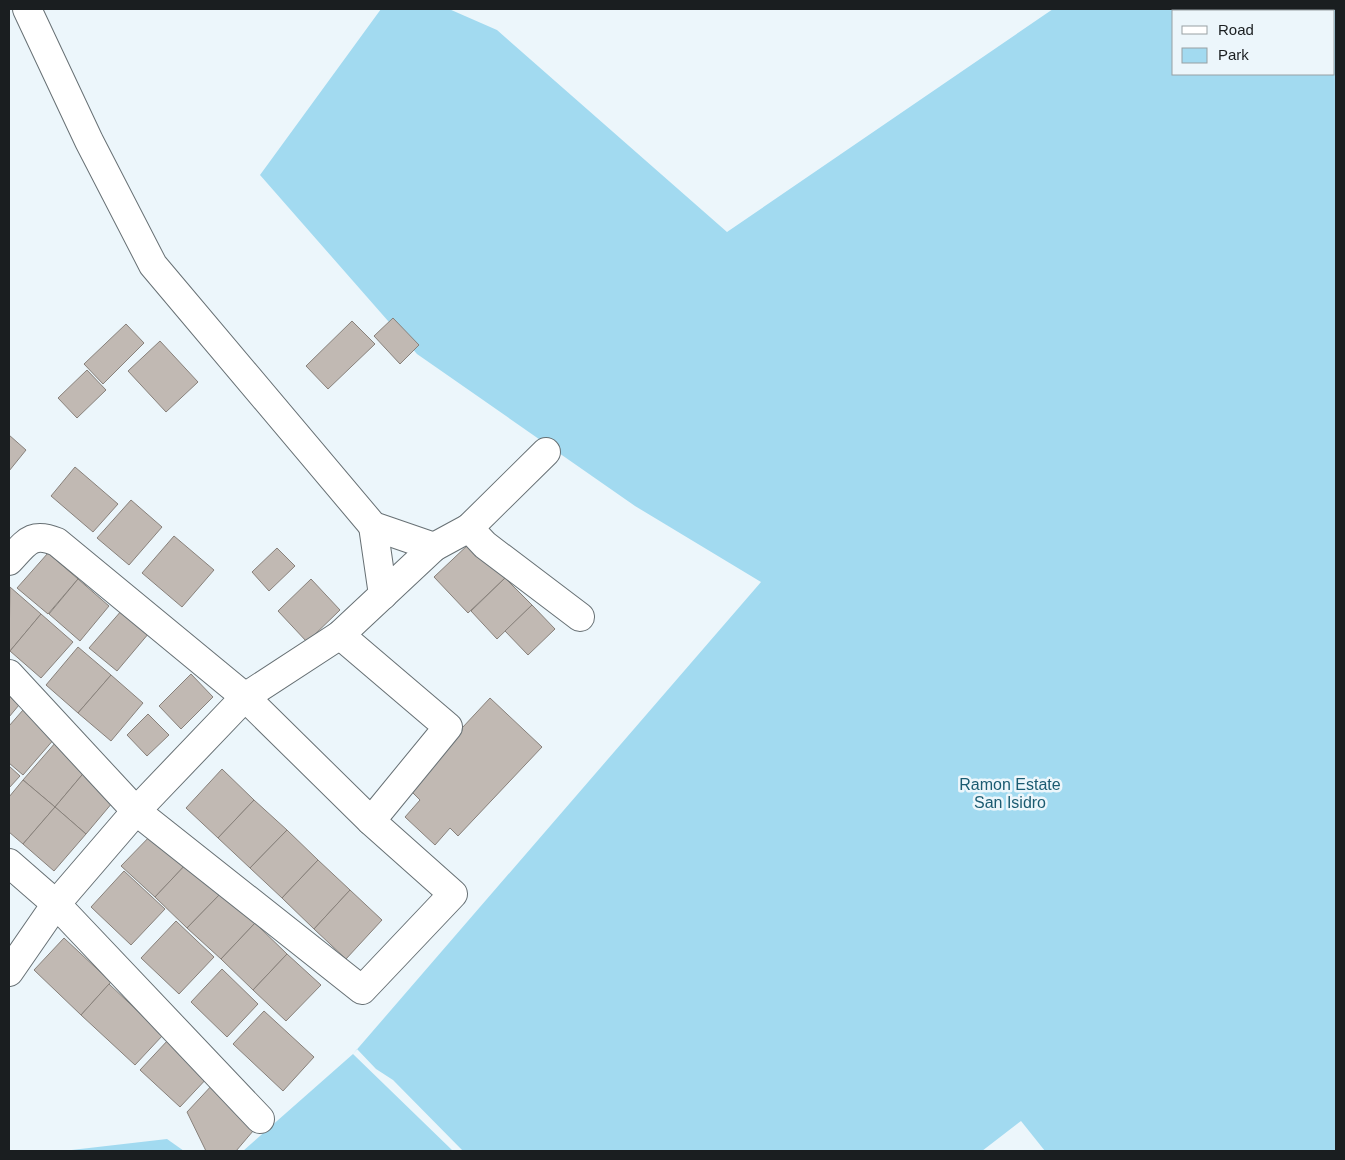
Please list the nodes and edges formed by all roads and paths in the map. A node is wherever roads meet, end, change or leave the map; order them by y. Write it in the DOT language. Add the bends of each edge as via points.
graph roads {
  1 [pos="27,9"];
  2 [pos="546,452"];
  3 [pos="373,526"];
  4 [pos="468,528"];
  5 [pos="434,547"];
  6 [pos="9,561"];
  7 [pos="383,595"];
  8 [pos="580,616"];
  9 [pos="340,635"];
  10 [pos="9,674"];
  11 [pos="245,697"];
  12 [pos="136,811"];
  13 [pos="371,821"];
  14 [pos="9,863"];
  15 [pos="56,904"];
  16 [pos="9,972"];
  17 [pos="260,1119"];
  1 -- 3 [label="street" via="89,141 153,265"];
  2 -- 4 [label="street"];
  3 -- 5 [label="street"];
  3 -- 7 [label="street"];
  4 -- 5 [label="street"];
  4 -- 8 [label="street" via="485,545"];
  5 -- 7 [label="street"];
  6 -- 11 [label="street" via="30,539 44,536 57,542"];
  7 -- 9 [label="street"];
  9 -- 11 [label="street"];
  9 -- 13 [label="street" via="448,727"];
  10 -- 12 [label="street"];
  11 -- 12 [label="street"];
  11 -- 13 [label="street"];
  12 -- 13 [label="street" via="362,990 453,894"];
  12 -- 15 [label="street"];
  14 -- 15 [label="street"];
  15 -- 16 [label="street"];
  15 -- 17 [label="street"];
}
